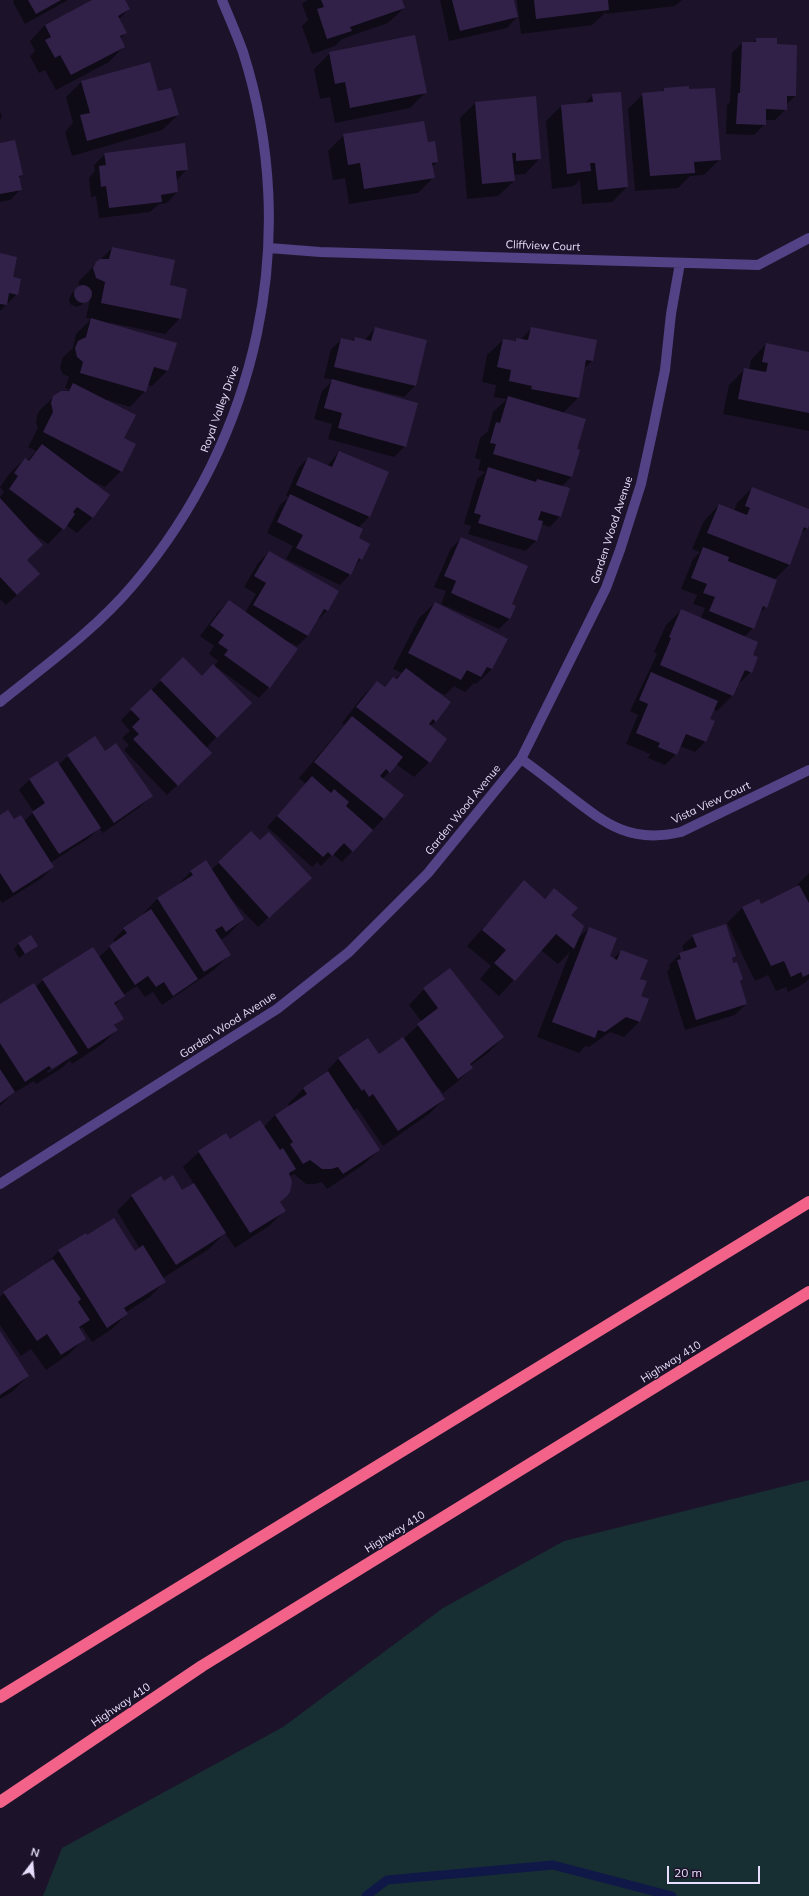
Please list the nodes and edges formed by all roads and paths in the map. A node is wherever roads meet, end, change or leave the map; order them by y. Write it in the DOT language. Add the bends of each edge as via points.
graph roads {
  1 [pos="222,0"];
  2 [pos="809,238"];
  3 [pos="269,248"];
  4 [pos="680,262"];
  5 [pos="0,702"];
  6 [pos="521,759"];
  7 [pos="809,770"];
  8 [pos="0,1184"];
  9 [pos="809,1202"];
  10 [pos="809,1292"];
  11 [pos="0,1698"];
  12 [pos="0,1802"];
  1 -- 3 [label="street, Royal Valley Drive" via="243,52 259,120 266,162"];
  2 -- 4 [label="street, Cliffview Court" via="758,265"];
  3 -- 4 [label="street, Cliffview Court"];
  3 -- 5 [label="street, Royal Valley Drive" via="265,294 244,387 205,481 158,553 128,591 99,622"];
  4 -- 6 [label="street, Garden Wood Avenue" via="665,370 653,429 641,484 620,550 606,588"];
  6 -- 7 [label="street, Vista View Court" via="601,820 621,830 663,836 681,832"];
  6 -- 8 [label="street, Garden Wood Avenue" via="428,872 349,952 276,1009"];
  9 -- 11 [label="highway"];
  10 -- 12 [label="highway, Highway 410" via="202,1666"];
}
